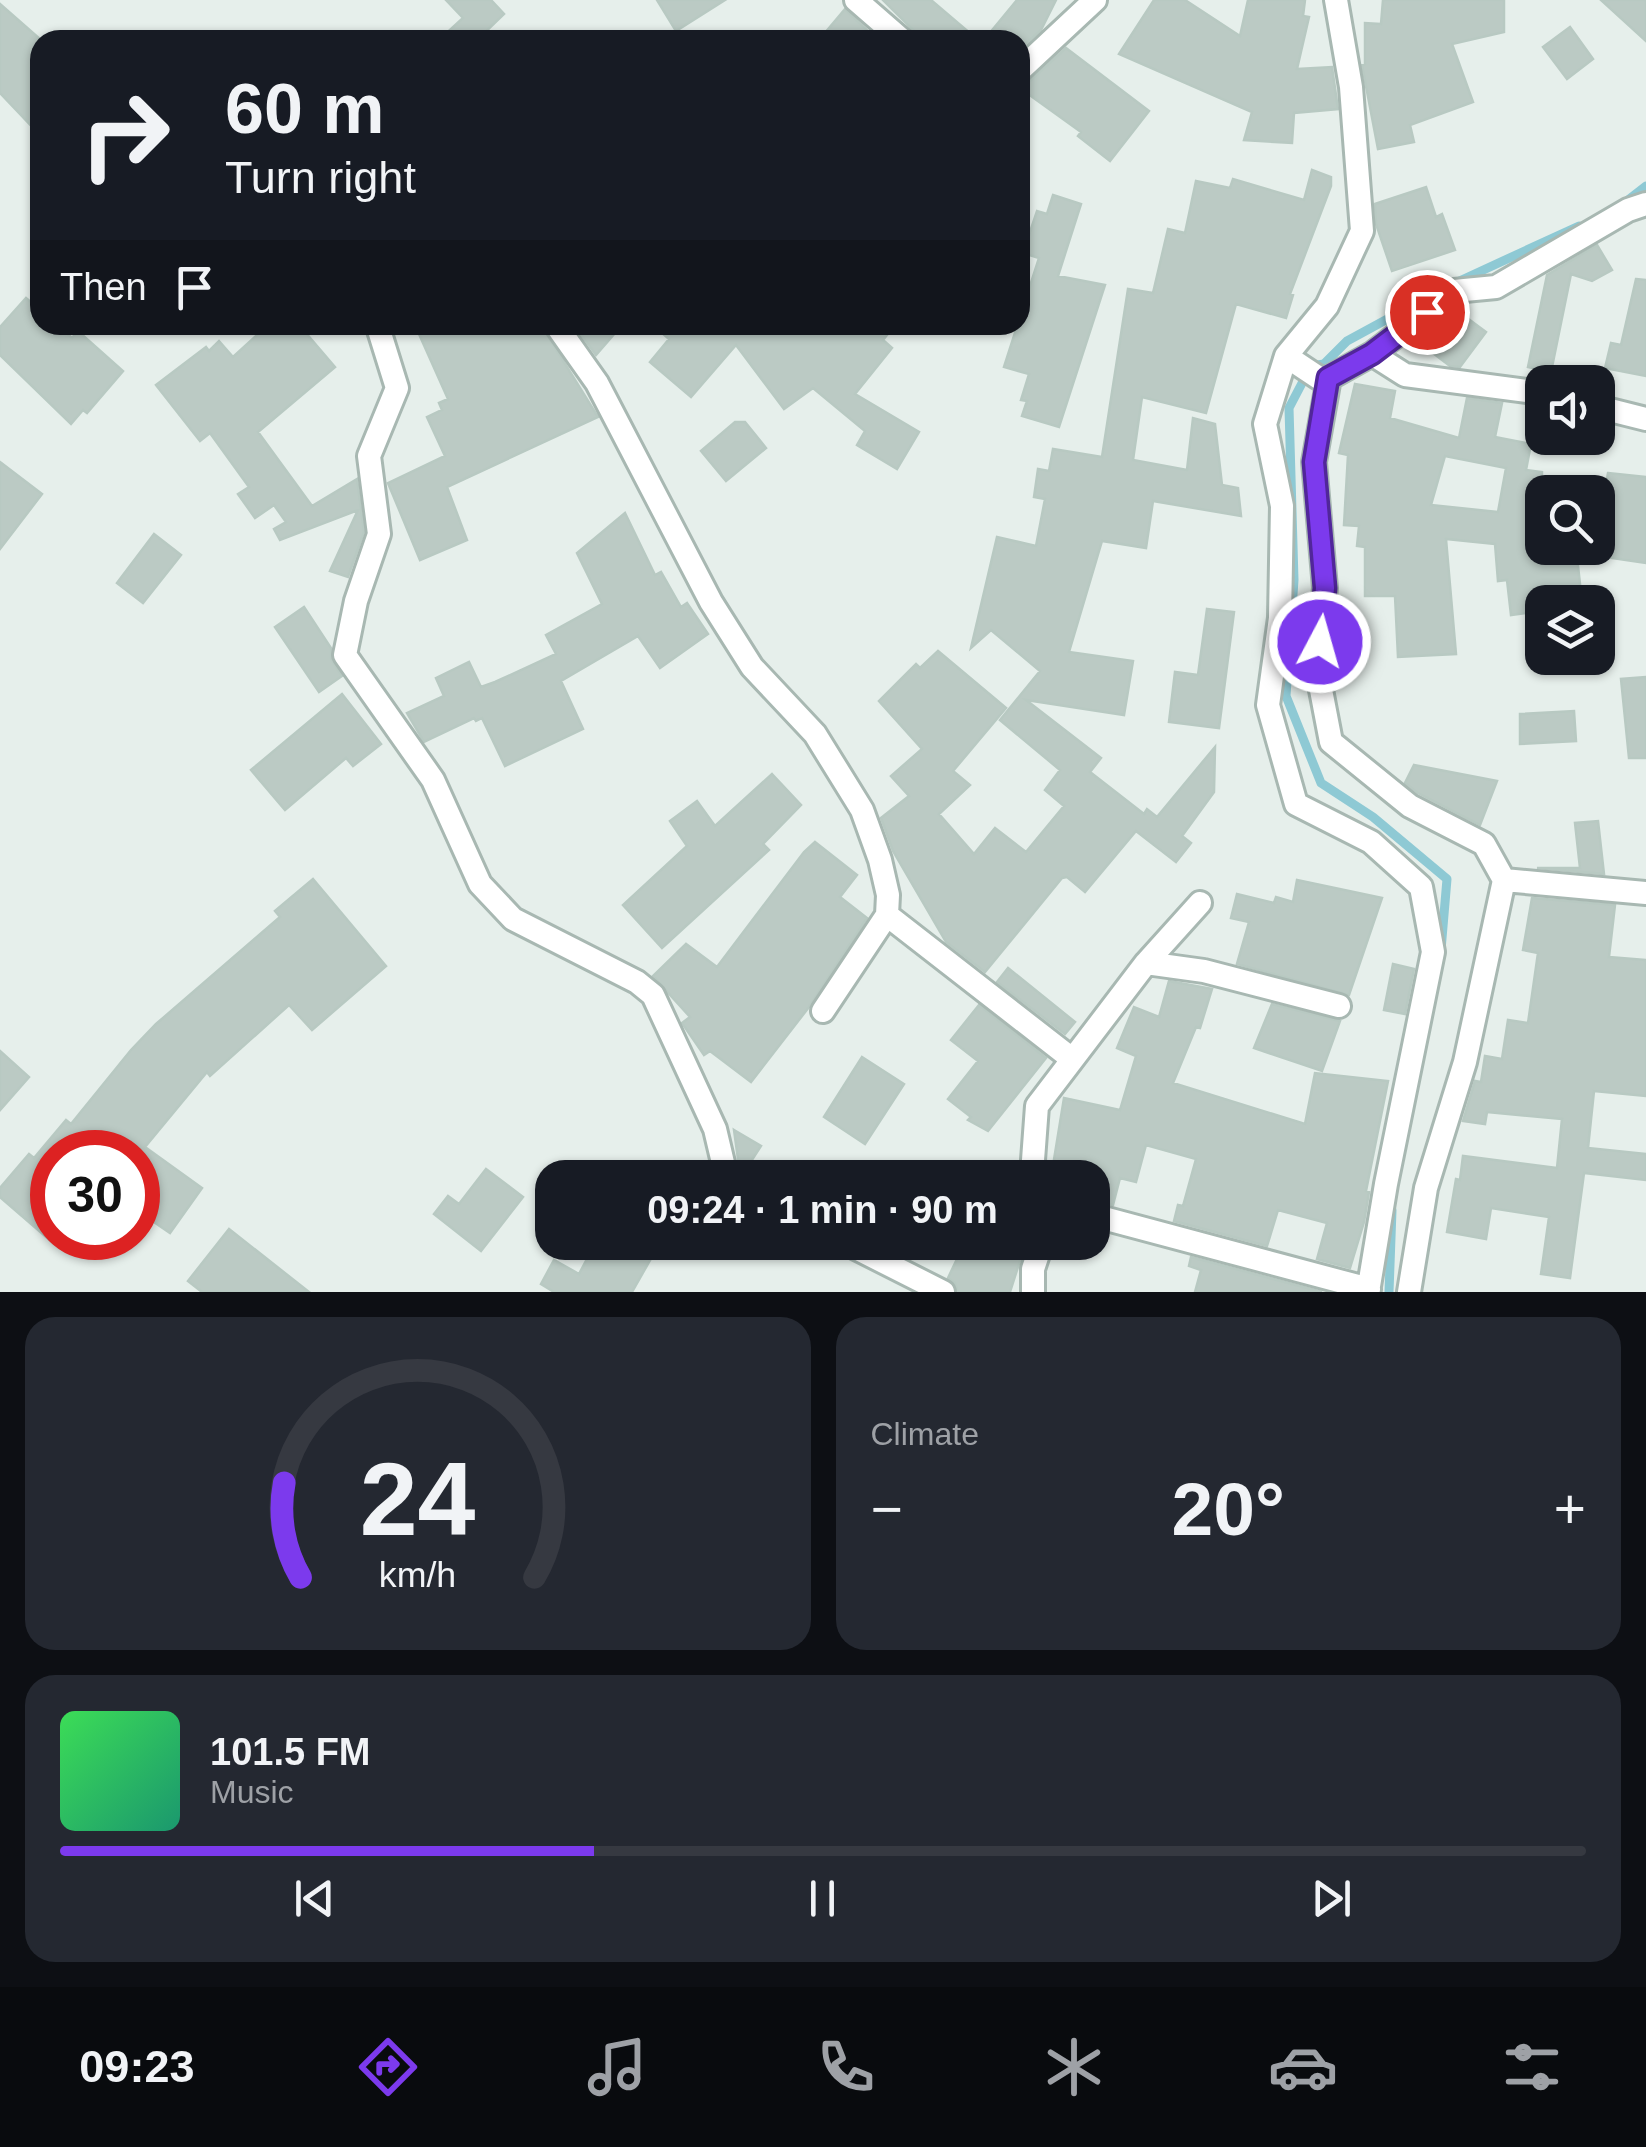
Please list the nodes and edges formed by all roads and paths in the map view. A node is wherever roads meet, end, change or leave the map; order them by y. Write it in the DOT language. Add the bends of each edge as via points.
graph roads {
  1 [pos="856,0"];
  2 [pos="1095,0"];
  3 [pos="1336,0"];
  4 [pos="890,30"];
  5 [pos="1030,61"];
  6 [pos="1646,204"];
  7 [pos="380,335"];
  8 [pos="563,335"];
  9 [pos="1372,354"];
  10 [pos="1291,359"];
  11 [pos="1324,378"];
  12 [pos="1525,392"];
  13 [pos="1615,411"];
  14 [pos="1646,418"];
  15 [pos="1504,880"];
  16 [pos="1646,893"];
  17 [pos="1200,904"];
  18 [pos="886,915"];
  19 [pos="1146,963"];
  20 [pos="1339,1006"];
  21 [pos="823,1011"];
  22 [pos="1072,1058"];
  23 [pos="723,1160"];
  24 [pos="1033,1160"];
  25 [pos="1110,1220"];
  26 [pos="880,1260"];
  27 [pos="1036,1260"];
  28 [pos="1369,1291"];
  29 [pos="944,1292"];
  30 [pos="1033,1292"];
  31 [pos="1410,1292"];
  1 -- 4 [label="street"];
  2 -- 5 [label="street"];
  3 -- 10 [label="street" via="1352,86 1362,231 1327,306"];
  6 -- 9 [label="street" via="1496,287 1454,291"];
  7 -- 23 [label="street" via="396,388 369,456 379,534 345,655 433,780 480,884 513,920 653,994 715,1128"];
  8 -- 18 [label="street" via="597,383 710,602 752,667 815,734 862,810 888,895"];
  9 -- 11 [label="street"];
  9 -- 12 [label="street" via="1405,374"];
  10 -- 11 [label="street"];
  10 -- 28 [label="street" via="1264,424 1282,506 1280,618 1268,705 1296,804 1371,842 1421,887 1433,952"];
  11 -- 15 [label="street" via="1314,462 1325,588 1317,669 1331,742 1410,806 1484,844"];
  13 -- 14 [label="street"];
  15 -- 16 [label="street"];
  15 -- 31 [label="street" via="1465,1062 1426,1188"];
  17 -- 19 [label="street"];
  18 -- 21 [label="street"];
  18 -- 22 [label="street"];
  19 -- 20 [label="street" via="1204,970"];
  19 -- 22 [label="street"];
  22 -- 24 [label="street" via="1037,1106"];
  25 -- 28 [label="street"];
  26 -- 29 [label="street"];
  27 -- 30 [label="street"];
}
